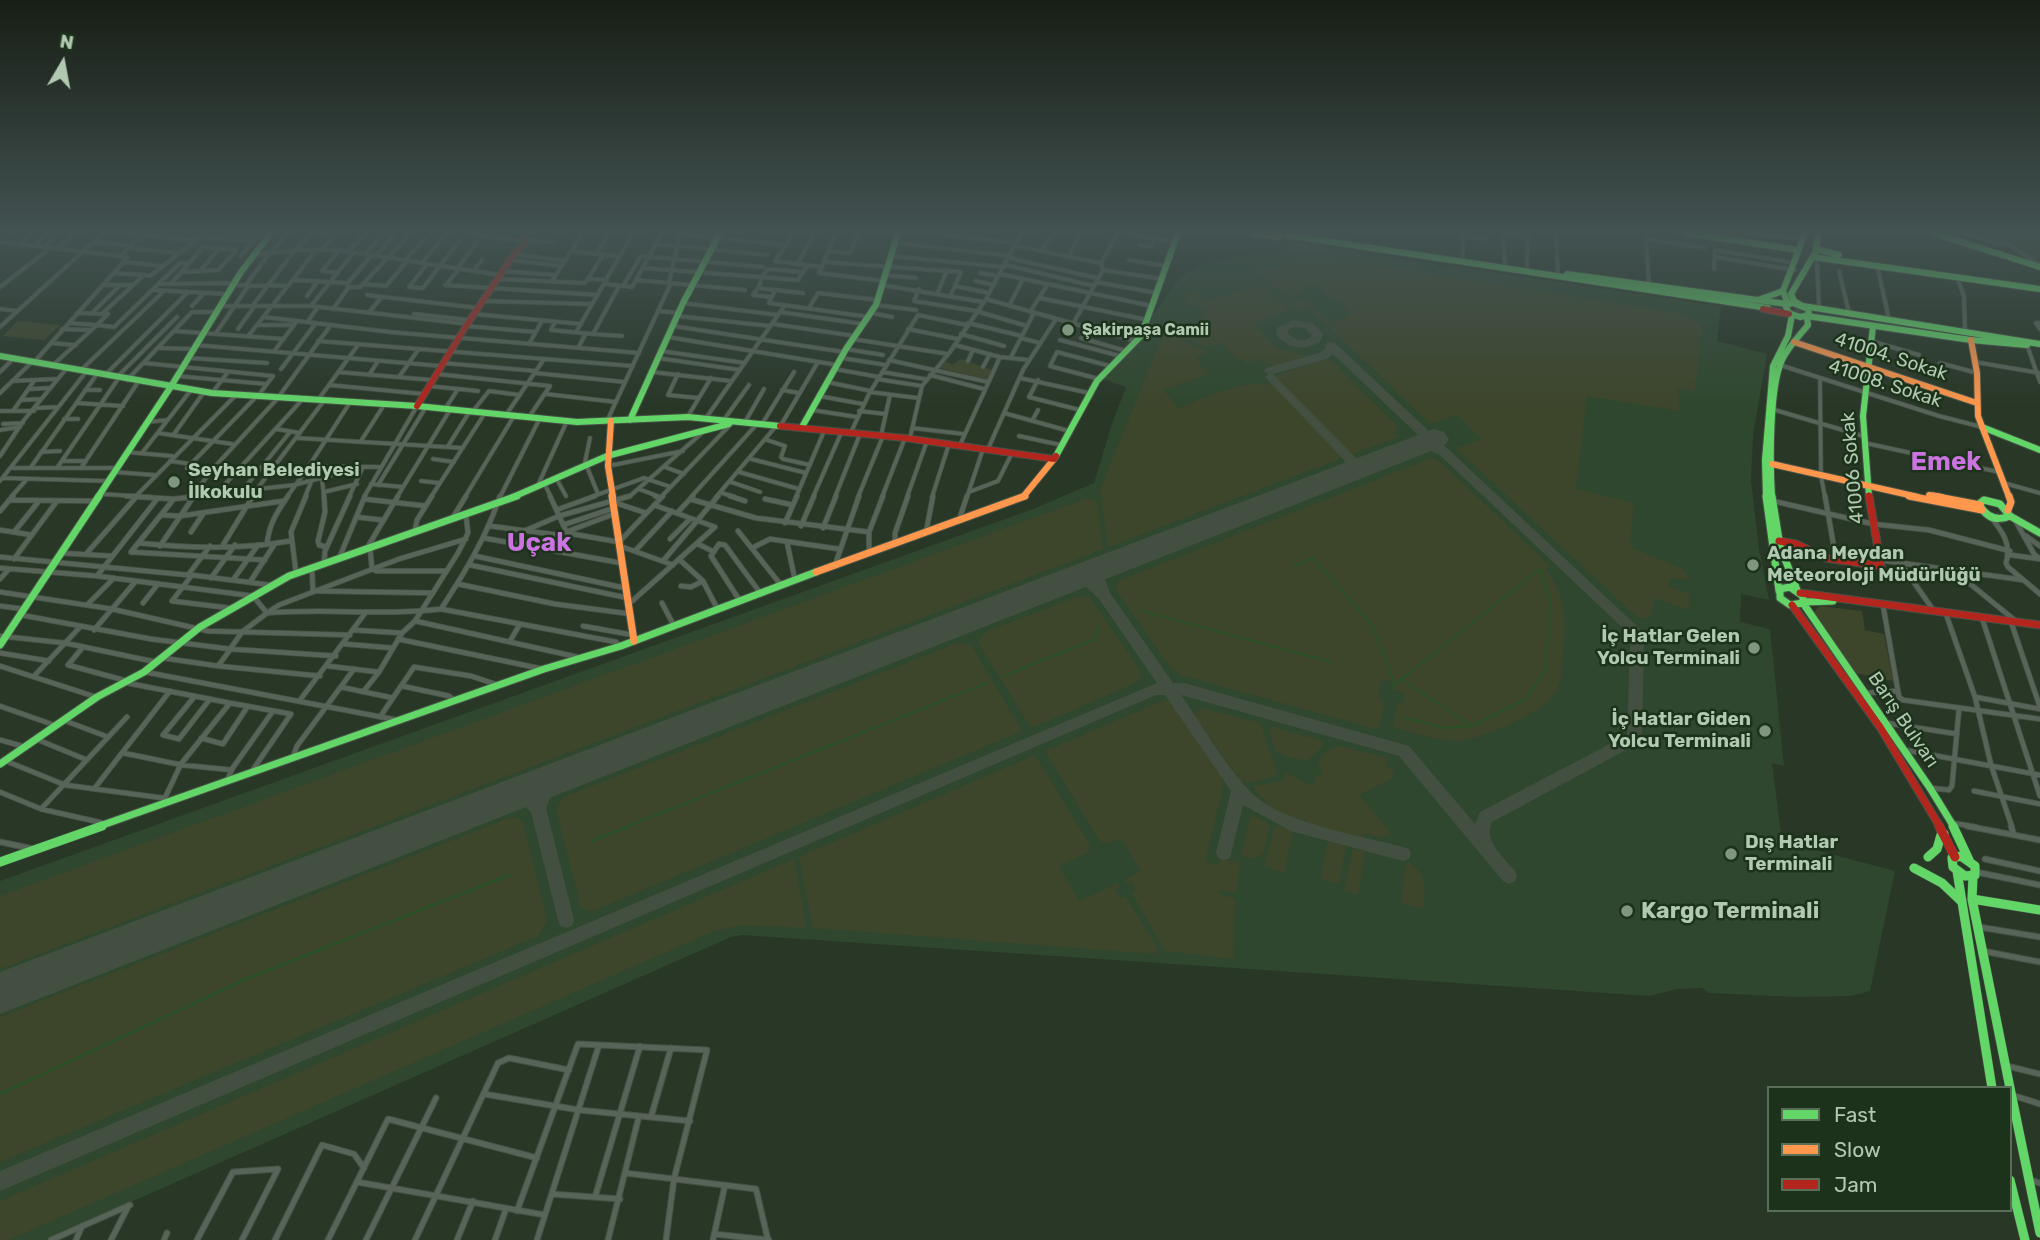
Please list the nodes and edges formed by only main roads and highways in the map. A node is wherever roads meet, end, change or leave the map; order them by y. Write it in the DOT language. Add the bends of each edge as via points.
graph roads {
  1 [pos="1783,290"];
  2 [pos="230,291"];
  3 [pos="490,291"];
  4 [pos="690,291"];
  5 [pos="881,291"];
  6 [pos="1158,291"];
  7 [pos="1653,291"];
  8 [pos="1675,291"];
  9 [pos="1687,291"];
  10 [pos="1782,291"];
  11 [pos="1792,291"];
  12 [pos="1788,304"];
  13 [pos="1765,305"];
  14 [pos="1802,305"];
  15 [pos="1791,314"];
  16 [pos="1835,316"];
  17 [pos="1807,319"];
  18 [pos="1790,325"];
  19 [pos="1873,326"];
  20 [pos="1971,340"];
  21 [pos="1794,342"];
  22 [pos="2027,345"];
  23 [pos="2040,345"];
  24 [pos="0,356"];
  25 [pos="1869,367"];
  26 [pos="170,388"];
  27 [pos="1978,403"];
  28 [pos="422,407"];
  29 [pos="1772,409"];
  30 [pos="630,420"];
  31 [pos="609,421"];
  32 [pos="733,422"];
  33 [pos="802,427"];
  34 [pos="1982,427"];
  35 [pos="2040,450"];
  36 [pos="607,456"];
  37 [pos="1054,459"];
  38 [pos="1770,462"];
  39 [pos="1868,486"];
  40 [pos="1981,507"];
  41 [pos="1771,515"];
  42 [pos="2011,515"];
  43 [pos="2040,533"];
  44 [pos="1779,541"];
  45 [pos="1779,591"];
  46 [pos="1799,592"];
  47 [pos="1855,601"];
  48 [pos="1803,603"];
  49 [pos="1792,605"];
  50 [pos="2040,625"];
  51 [pos="2,637"];
  52 [pos="633,638"];
  53 [pos="0,645"];
  54 [pos="2,762"];
  55 [pos="1944,834"];
  56 [pos="1928,857"];
  57 [pos="1955,857"];
  58 [pos="1969,860"];
  59 [pos="0,862"];
  60 [pos="1914,868"];
  61 [pos="1957,871"];
  62 [pos="1975,874"];
  63 [pos="1972,899"];
  64 [pos="1961,901"];
  65 [pos="2040,910"];
  66 [pos="1992,1086"];
  67 [pos="2010,1086"];
  68 [pos="2012,1095"];
  69 [pos="2012,1188"];
  70 [pos="2040,1233"];
  71 [pos="2025,1240"];
  1 -- 12 [label="main road"];
  2 -- 26 [label="main road"];
  3 -- 28 [label="main road" via="432,380"];
  4 -- 30 [label="main road"];
  5 -- 33 [label="main road" via="871,315 840,358"];
  6 -- 37 [label="main road" via="1136,341 1098,379"];
  7 -- 13 [label="main road"];
  8 -- 13 [label="main road"];
  9 -- 13 [label="main road"];
  10 -- 13 [label="main road"];
  11 -- 14 [label="main road" via="1794,301"];
  12 -- 13 [label="main road"];
  12 -- 14 [label="main road"];
  12 -- 15 [label="main road" via="1785,309"];
  13 -- 15 [label="main road"];
  13 -- 18 [label="main road"];
  14 -- 16 [label="main road"];
  14 -- 17 [label="main road" via="1809,311"];
  15 -- 17 [label="main road"];
  15 -- 18 [label="main road, Barış Bulvarı"];
  16 -- 17 [label="main road"];
  16 -- 19 [label="main road"];
  16 -- 22 [label="main road"];
  16 -- 23 [label="main road"];
  16 -- 23 [label="main road" via="1849,313"];
  17 -- 21 [label="main road, Barış Bulvarı"];
  18 -- 29 [label="main road, Barış Bulvarı" via="1773,366"];
  19 -- 20 [label="main road"];
  19 -- 25 [label="main road, 41006 Sokak"];
  20 -- 22 [label="main road"];
  20 -- 27 [label="main road"];
  21 -- 25 [label="main road, 41004. Sokak"];
  21 -- 29 [label="main road, Barış Bulvarı" via="1780,365"];
  22 -- 23 [label="main road"];
  24 -- 26 [label="main road"];
  25 -- 27 [label="main road, 41004. Sokak"];
  25 -- 39 [label="main road, 41006 Sokak" via="1863,392"];
  26 -- 28 [label="main road"];
  26 -- 51 [label="main road"];
  27 -- 34 [label="main road"];
  28 -- 31 [label="main road"];
  29 -- 38 [label="main road, Barış Bulvarı"];
  30 -- 31 [label="main road"];
  30 -- 32 [label="main road" via="688,417"];
  31 -- 36 [label="main road"];
  32 -- 33 [label="main road"];
  32 -- 36 [label="main road"];
  33 -- 37 [label="main road"];
  34 -- 35 [label="main road"];
  34 -- 42 [label="main road" via="2011,502"];
  36 -- 52 [label="main road"];
  36 -- 54 [label="main road" via="498,504 340,556 271,585"];
  37 -- 52 [label="main road" via="1019,500"];
  38 -- 39 [label="main road"];
  38 -- 41 [label="main road, Barış Bulvarı"];
  38 -- 41 [label="main road, Barış Bulvarı"];
  39 -- 40 [label="main road"];
  39 -- 44 [label="main road, 41006 Sokak" via="1881,563 1836,559"];
  40 -- 42 [label="main road" via="1999,520"];
  40 -- 42 [label="main road" via="1984,500 1993,501"];
  41 -- 44 [label="main road, Barış Bulvarı"];
  41 -- 45 [label="main road, Barış Bulvarı"];
  42 -- 43 [label="main road"];
  44 -- 46 [label="main road, Barış Bulvarı" via="1787,573"];
  45 -- 46 [label="main road" via="1786,587"];
  45 -- 49 [label="main road, Barış Bulvarı" via="1780,598"];
  46 -- 47 [label="main road"];
  46 -- 48 [label="main road, Barış Bulvarı"];
  47 -- 48 [label="main road"];
  47 -- 50 [label="main road"];
  48 -- 49 [label="main road"];
  48 -- 58 [label="main road, Barış Bulvarı" via="1930,788"];
  49 -- 55 [label="main road, Barış Bulvarı" via="1863,700"];
  51 -- 53 [label="main road"];
  52 -- 59 [label="main road" via="621,646 163,801"];
  55 -- 56 [label="main road"];
  55 -- 57 [label="main road, Barış Bulvarı"];
  57 -- 58 [label="main road"];
  57 -- 61 [label="main road, Barış Bulvarı" via="1951,862"];
  58 -- 62 [label="main road, Barış Bulvarı"];
  60 -- 64 [label="main road" via="1942,883"];
  61 -- 62 [label="main road"];
  61 -- 64 [label="main road, Barış Bulvarı"];
  62 -- 63 [label="main road"];
  63 -- 65 [label="main road"];
  63 -- 67 [label="main road"];
  64 -- 66 [label="main road, Barış Bulvarı"];
  68 -- 70 [label="main road"];
  69 -- 71 [label="main road"];
}
